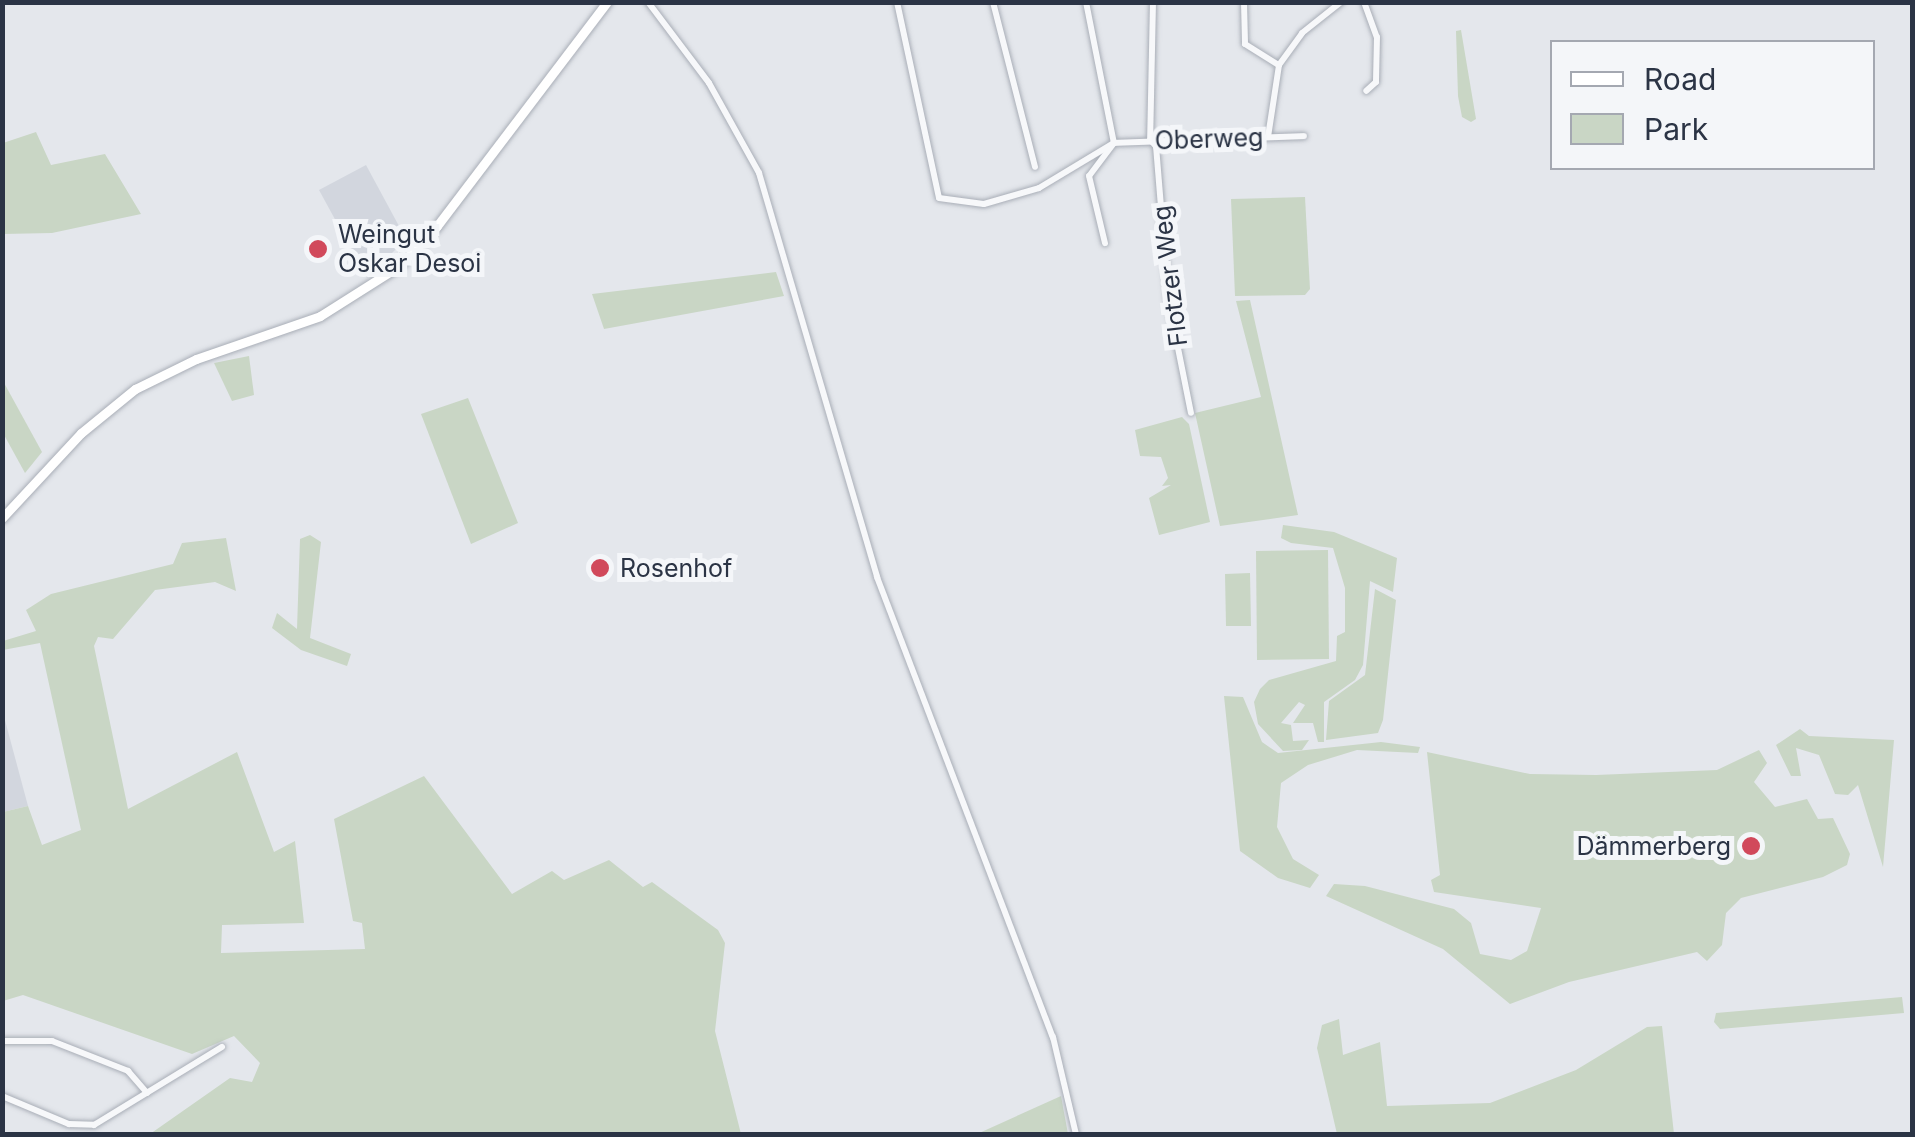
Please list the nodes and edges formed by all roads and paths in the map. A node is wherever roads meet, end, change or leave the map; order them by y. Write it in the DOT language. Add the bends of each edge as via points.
graph roads {
  1 [pos="607,2"];
  2 [pos="648,2"];
  3 [pos="897,2"];
  4 [pos="993,2"];
  5 [pos="1086,2"];
  6 [pos="1153,2"];
  7 [pos="1244,2"];
  8 [pos="1342,2"];
  9 [pos="1364,2"];
  10 [pos="1279,64"];
  11 [pos="1366,91"];
  12 [pos="1304,136"];
  13 [pos="1268,137"];
  14 [pos="1150,140"];
  15 [pos="1114,144"];
  16 [pos="1034,167"];
  17 [pos="1104,243"];
  18 [pos="1191,413"];
  19 [pos="2,518"];
  20 [pos="2,1042"];
  21 [pos="222,1047"];
  22 [pos="148,1094"];
  23 [pos="2,1096"];
  24 [pos="1076,1134"];
  1 -- 19 [label="main road" via="437,226 399,266 320,316 196,359 135,390 81,433"];
  2 -- 24 [label="street" via="709,83 759,173 876,577 1053,1037"];
  3 -- 15 [label="street, Oberweg" via="939,198 984,204 1039,188"];
  4 -- 16 [label="street"];
  5 -- 15 [label="street"];
  6 -- 14 [label="street, Flotzer Weg"];
  7 -- 10 [label="street" via="1245,44"];
  8 -- 10 [label="street" via="1302,33"];
  9 -- 11 [label="street" via="1377,37 1376,82"];
  10 -- 13 [label="street"];
  12 -- 13 [label="street, Oberweg"];
  13 -- 14 [label="street, Oberweg"];
  14 -- 15 [label="street, Oberweg"];
  14 -- 18 [label="street, Flotzer Weg" via="1169,303"];
  15 -- 17 [label="street" via="1090,176"];
  20 -- 22 [label="street" via="52,1041 128,1070"];
  21 -- 22 [label="street"];
  22 -- 23 [label="street" via="110,1119 86,1125"];
}
